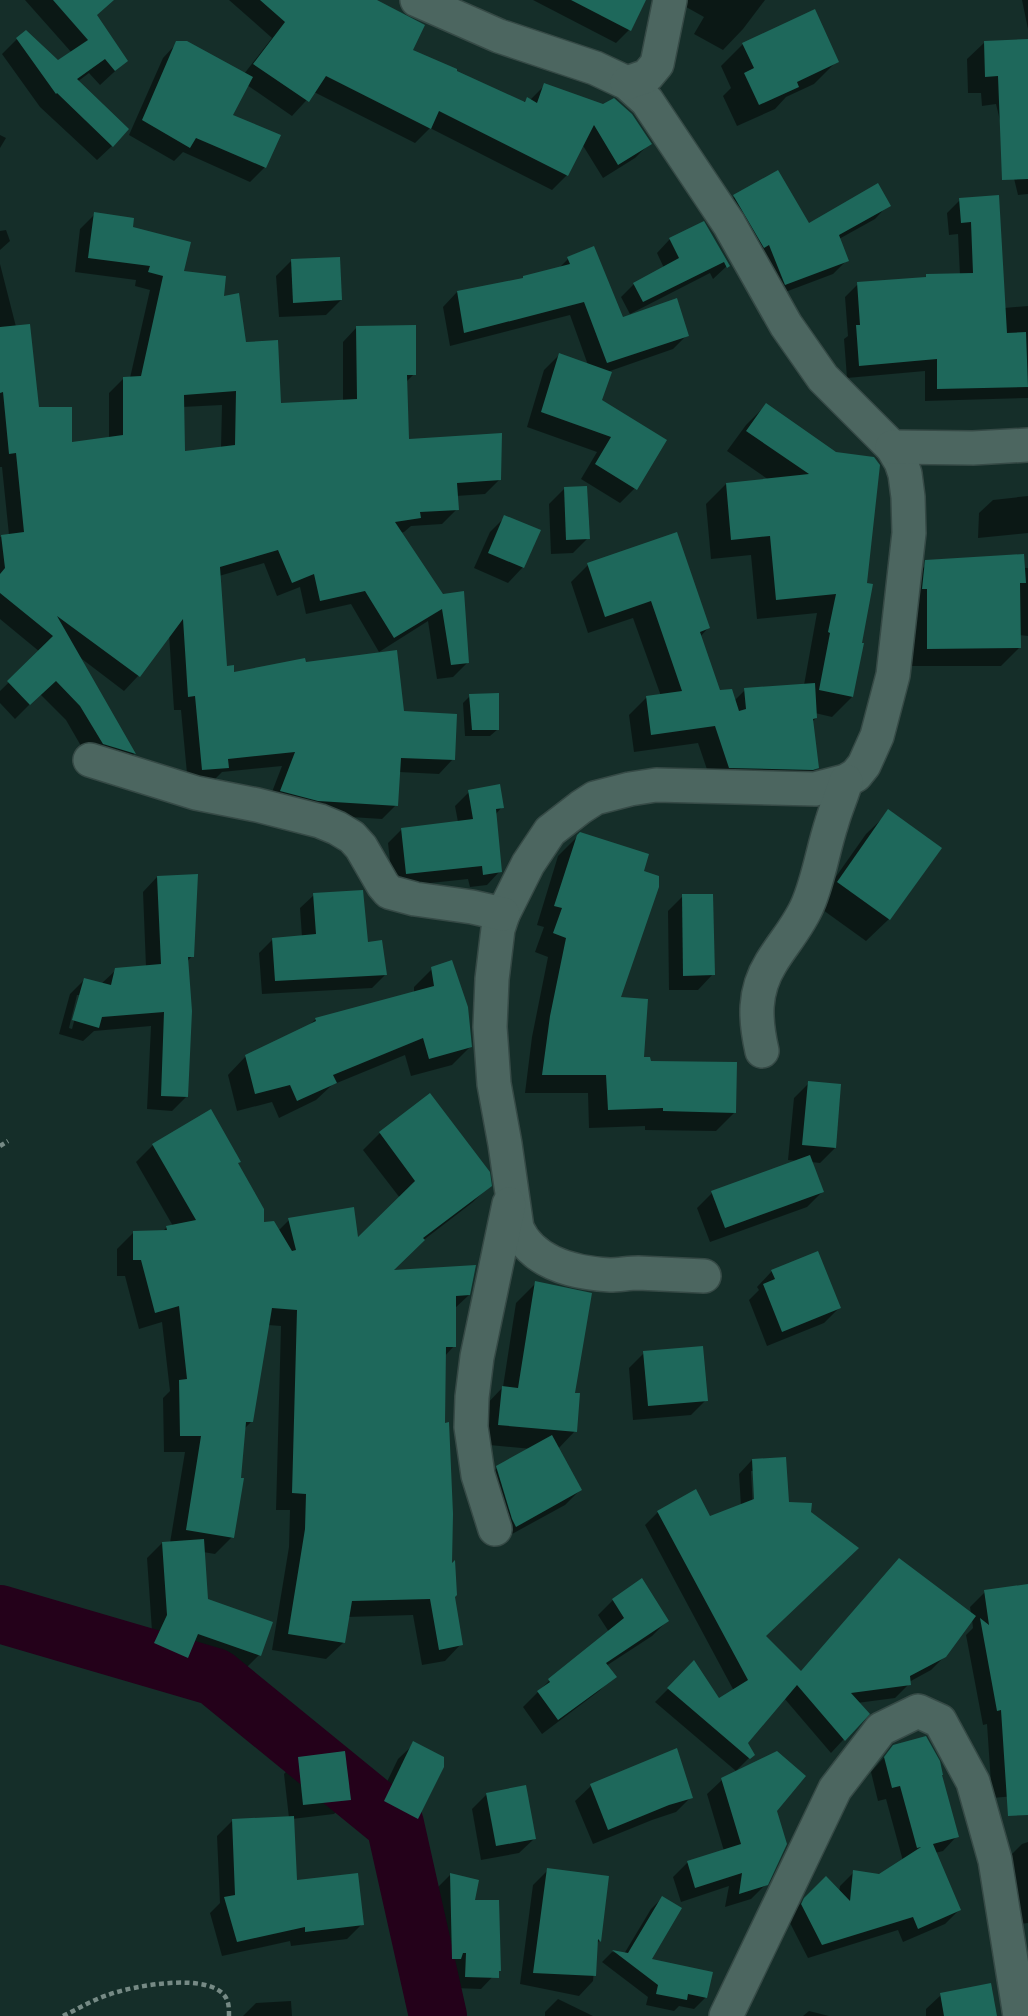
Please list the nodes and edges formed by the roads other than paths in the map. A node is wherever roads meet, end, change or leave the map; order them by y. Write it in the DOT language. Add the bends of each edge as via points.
graph roads {
  1 [pos="417,0"];
  2 [pos="670,0"];
  3 [pos="627,83"];
  4 [pos="1028,445"];
  5 [pos="892,447"];
  6 [pos="90,760"];
  7 [pos="846,781"];
  8 [pos="503,914"];
  9 [pos="762,1051"];
  10 [pos="512,1192"];
  11 [pos="704,1276"];
  12 [pos="495,1529"];
  13 [pos="726,2016"];
  14 [pos="1020,2016"];
  1 -- 3 [label="street"];
  2 -- 3 [label="street" via="657,64 647,76"];
  3 -- 5 [label="street" via="647,101 714,201 786,325 823,378"];
  4 -- 5 [label="street"];
  5 -- 7 [label="street" via="905,474 909,521 893,675 877,736 864,765"];
  6 -- 8 [label="street" via="196,793 320,821 352,837 389,892"];
  7 -- 8 [label="street" via="815,789 656,785 595,798 550,831"];
  7 -- 9 [label="street" via="808,904 771,962 757,1002 755,1017"];
  8 -- 10 [label="street" via="494,949 490,1027 494,1084"];
  10 -- 11 [label="street" via="523,1240 557,1264 613,1275"];
  10 -- 12 [label="street" via="472,1396 478,1475"];
  13 -- 14 [label="street" via="835,1789 881,1729 918,1711 940,1721 973,1782 995,1860"];
}
